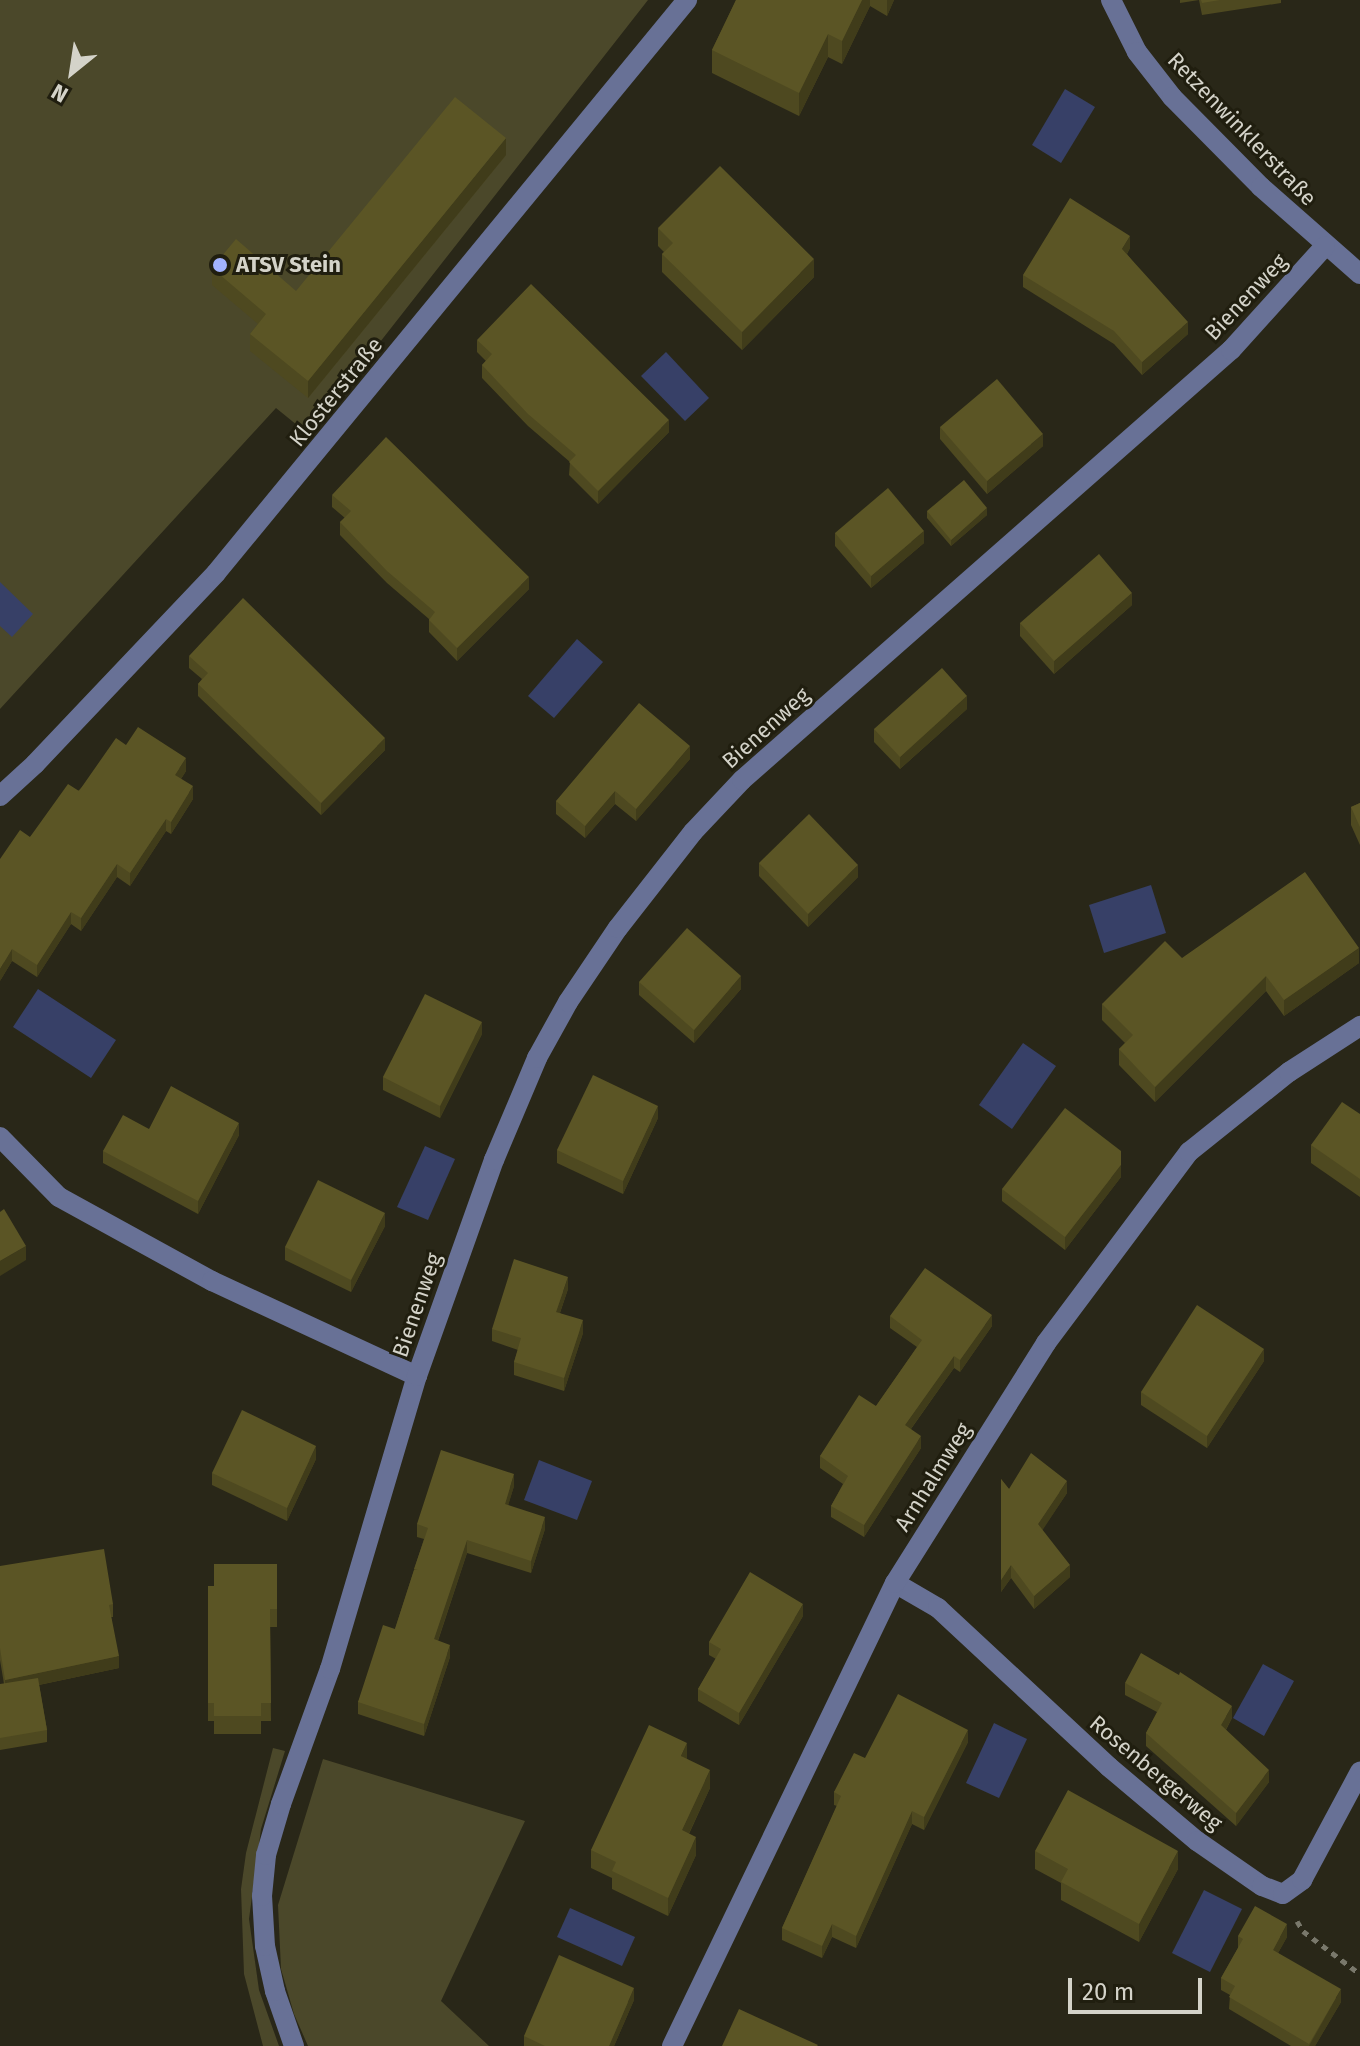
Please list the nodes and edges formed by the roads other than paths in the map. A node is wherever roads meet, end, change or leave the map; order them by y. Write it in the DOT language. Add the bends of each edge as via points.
graph roads {
  1 [pos="687,0"];
  2 [pos="1111,0"];
  3 [pos="1325,246"];
  4 [pos="1360,274"];
  5 [pos="0,796"];
  6 [pos="1360,1026"];
  7 [pos="0,1137"];
  8 [pos="417,1376"];
  9 [pos="895,1583"];
  10 [pos="1360,1772"];
  11 [pos="294,2046"];
  12 [pos="672,2046"];
  1 -- 5 [label="street, Klosterstraße" via="216,573"];
  2 -- 3 [label="street, Retzenwinklerstraße" via="1137,52 1172,97"];
  3 -- 4 [label="street, Retzenwinklerstraße"];
  3 -- 8 [label="street, Bienenweg" via="1231,350 742,780 693,832 601,952 537,1058 494,1160"];
  6 -- 9 [label="street, Arnhalmweg" via="1289,1072 1189,1152 1046,1343"];
  7 -- 8 [label="street, Bienenweg" via="59,1197 212,1281"];
  8 -- 11 [label="street, Bienenweg" via="330,1669 266,1855 265,1946"];
  9 -- 10 [label="street, Rosenbergerweg" via="938,1608 1050,1715 1197,1841 1262,1886 1283,1894 1302,1880"];
  9 -- 12 [label="street, Arnhalmweg"];
}
